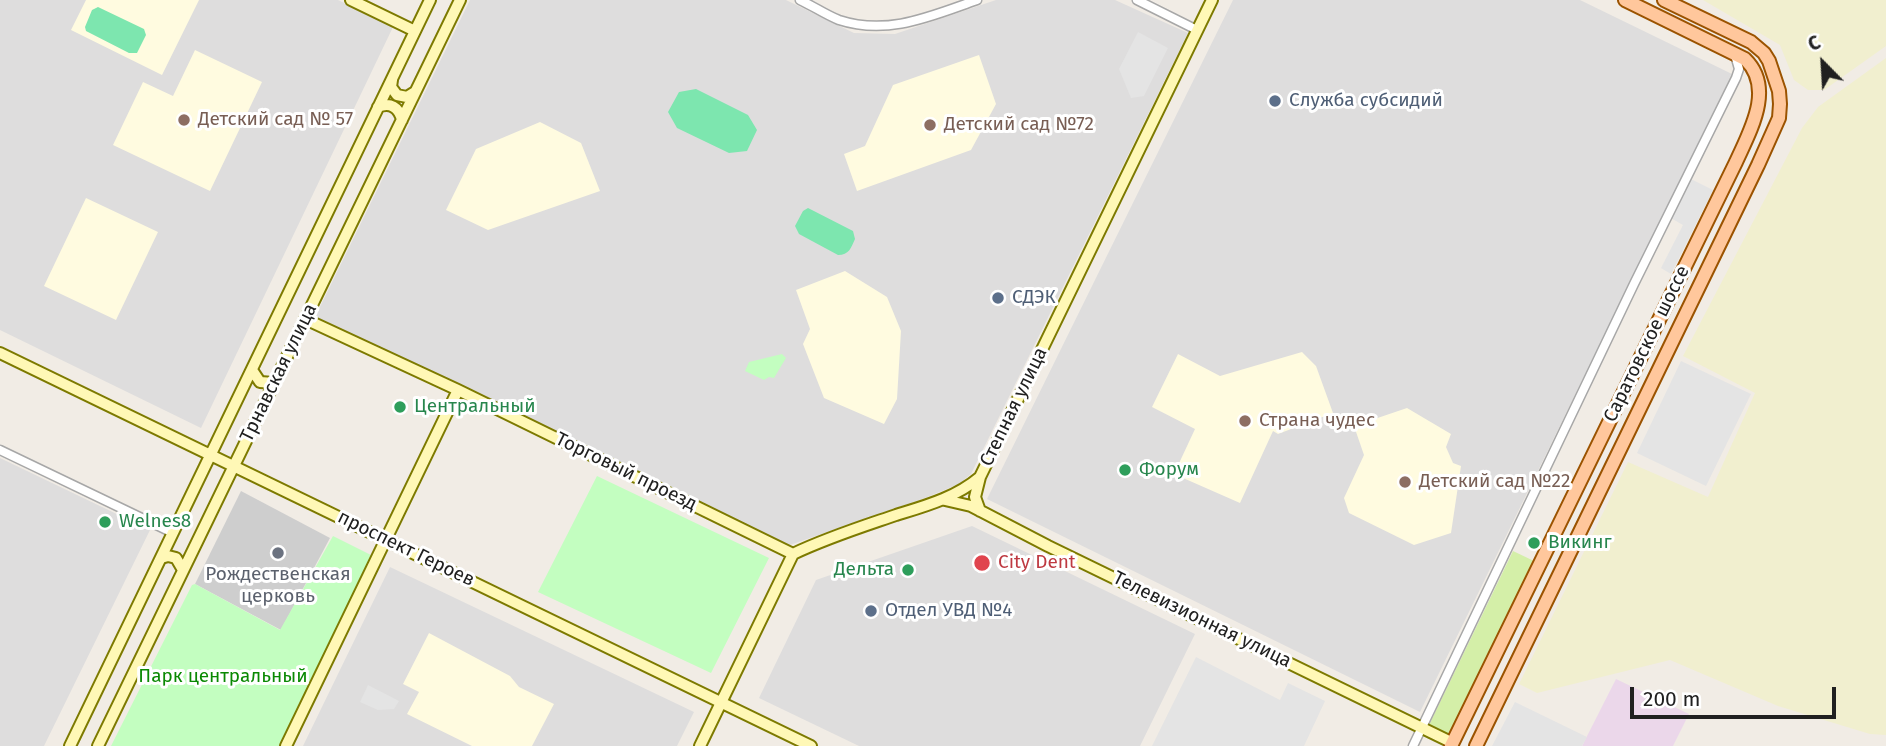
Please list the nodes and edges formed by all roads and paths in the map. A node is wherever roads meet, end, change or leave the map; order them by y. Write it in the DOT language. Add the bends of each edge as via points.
graph roads {
  1 [pos="351,0"];
  2 [pos="430,0"];
  3 [pos="460,0"];
  4 [pos="800,0"];
  5 [pos="977,0"];
  6 [pos="1137,0"];
  7 [pos="1212,0"];
  8 [pos="1625,0"];
  9 [pos="1664,0"];
  10 [pos="1712,23"];
  11 [pos="1197,30"];
  12 [pos="415,31"];
  13 [pos="1705,38"];
  14 [pos="1734,52"];
  15 [pos="392,78"];
  16 [pos="1736,78"];
  17 [pos="1759,86"];
  18 [pos="415,92"];
  19 [pos="378,107"];
  20 [pos="402,120"];
  21 [pos="1738,156"];
  22 [pos="1758,164"];
  23 [pos="305,319"];
  24 [pos="0,353"];
  25 [pos="252,370"];
  26 [pos="274,383"];
  27 [pos="458,390"];
  28 [pos="0,450"];
  29 [pos="211,455"];
  30 [pos="234,466"];
  31 [pos="980,477"];
  32 [pos="942,500"];
  33 [pos="981,512"];
  34 [pos="173,533"];
  35 [pos="386,540"];
  36 [pos="793,554"];
  37 [pos="161,558"];
  38 [pos="183,570"];
  39 [pos="721,702"];
  40 [pos="1422,726"];
  41 [pos="1455,745"];
  42 [pos="70,746"];
  43 [pos="98,746"];
  44 [pos="286,746"];
  45 [pos="700,746"];
  46 [pos="811,746"];
  47 [pos="1413,746"];
  48 [pos="1476,746"];
  1 -- 12 [label="street"];
  2 -- 12 [label="street, Трнавская улица"];
  3 -- 18 [label="street, Трнавская улица"];
  4 -- 5 [label="street" via="837,19 883,27"];
  6 -- 11 [label="street"];
  7 -- 11 [label="street, Степная улица"];
  8 -- 13 [label="main road"];
  9 -- 10 [label="main road, Саратовское шоссе"];
  10 -- 13 [label="main road"];
  10 -- 22 [label="main road, Саратовское шоссе" via="1759,47 1774,73 1779,118"];
  11 -- 31 [label="street, Степная улица"];
  12 -- 15 [label="street, Трнавская улица"];
  13 -- 14 [label="main road"];
  14 -- 16 [label="street"];
  14 -- 17 [label="main road" via="1751,65"];
  15 -- 18 [label="street" via="397,95 407,97"];
  15 -- 19 [label="street, Трнавская улица"];
  16 -- 17 [label="street" via="1748,76"];
  16 -- 40 [label="street"];
  17 -- 21 [label="main road, Саратовское шоссе" via="1757,111"];
  18 -- 20 [label="street, Трнавская улица"];
  19 -- 20 [label="street" via="394,106"];
  19 -- 25 [label="street, Трнавская улица"];
  20 -- 23 [label="street, Трнавская улица"];
  21 -- 22 [label="main road"];
  21 -- 41 [label="main road, Саратовское шоссе"];
  22 -- 48 [label="main road, Саратовское шоссе"];
  23 -- 26 [label="street, Трнавская улица"];
  23 -- 27 [label="street, Торговый проезд"];
  24 -- 29 [label="street, проспект Героев"];
  25 -- 26 [label="street" via="260,382"];
  25 -- 29 [label="street, Трнавская улица"];
  26 -- 30 [label="street, Трнавская улица"];
  27 -- 35 [label="street"];
  27 -- 36 [label="street, Торговый проезд"];
  28 -- 34 [label="street"];
  29 -- 30 [label="street, проспект Героев"];
  29 -- 34 [label="street, Трнавская улица"];
  30 -- 35 [label="street, проспект Героев"];
  30 -- 38 [label="street, Трнавская улица"];
  31 -- 32 [label="street, Степная улица"];
  31 -- 33 [label="street" via="975,497"];
  32 -- 33 [label="street, Телевизионная улица" via="962,502"];
  32 -- 36 [label="street, Степная улица"];
  33 -- 40 [label="street, Телевизионная улица"];
  34 -- 37 [label="street, Трнавская улица"];
  35 -- 39 [label="street, проспект Героев"];
  35 -- 44 [label="street"];
  36 -- 39 [label="street"];
  37 -- 38 [label="street" via="176,558"];
  37 -- 42 [label="street, Трнавская улица"];
  38 -- 43 [label="street, Трнавская улица"];
  39 -- 45 [label="street"];
  39 -- 46 [label="street, проспект Героев"];
  40 -- 41 [label="street, Телевизионная улица"];
  40 -- 47 [label="street"];
}
